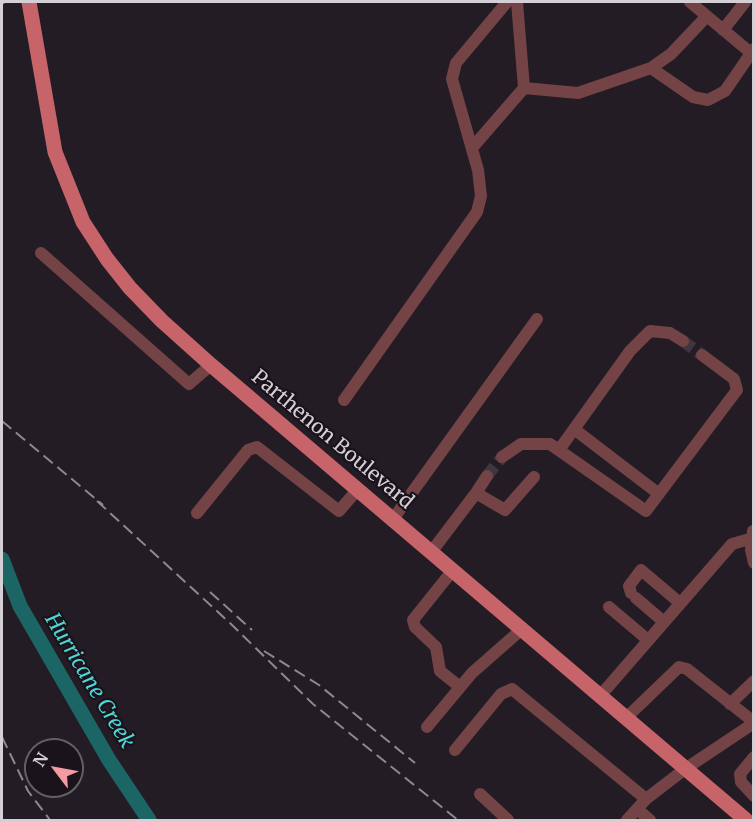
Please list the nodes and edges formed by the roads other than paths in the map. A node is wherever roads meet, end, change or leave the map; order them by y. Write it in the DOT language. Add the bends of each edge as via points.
graph roads {
  1 [pos="29,2"];
  2 [pos="507,2"];
  3 [pos="517,2"];
  4 [pos="690,2"];
  5 [pos="745,2"];
  6 [pos="707,16"];
  7 [pos="723,30"];
  8 [pos="752,51"];
  9 [pos="651,68"];
  10 [pos="524,88"];
  11 [pos="472,148"];
  12 [pos="41,253"];
  13 [pos="537,319"];
  14 [pos="683,340"];
  15 [pos="702,355"];
  16 [pos="211,365"];
  17 [pos="344,400"];
  18 [pos="574,429"];
  19 [pos="559,450"];
  20 [pos="502,457"];
  21 [pos="487,476"];
  22 [pos="534,477"];
  23 [pos="358,489"];
  24 [pos="476,493"];
  25 [pos="659,494"];
  26 [pos="197,513"];
  27 [pos="393,519"];
  28 [pos="753,535"];
  29 [pos="432,551"];
  30 [pos="753,563"];
  31 [pos="453,570"];
  32 [pos="680,603"];
  33 [pos="609,608"];
  34 [pos="664,622"];
  35 [pos="522,629"];
  36 [pos="648,640"];
  37 [pos="753,681"];
  38 [pos="460,687"];
  39 [pos="600,696"];
  40 [pos="730,704"];
  41 [pos="626,718"];
  42 [pos="753,722"];
  43 [pos="427,727"];
  44 [pos="455,750"];
  45 [pos="753,757"];
  46 [pos="685,769"];
  47 [pos="480,794"];
  48 [pos="753,796"];
  49 [pos="646,800"];
  50 [pos="637,809"];
  51 [pos="508,820"];
  52 [pos="627,820"];
  53 [pos="650,820"];
  54 [pos="746,820"];
  1 -- 16 [label="main road, Parthenon Boulevard" via="54,152 83,222 130,288"];
  2 -- 11 [label="street" via="456,63 452,79"];
  3 -- 10 [label="street"];
  4 -- 6 [label="street"];
  5 -- 7 [label="street"];
  6 -- 7 [label="street"];
  6 -- 9 [label="street" via="671,54"];
  7 -- 8 [label="street"];
  8 -- 9 [label="street" via="725,91 708,100 693,97"];
  9 -- 10 [label="street" via="578,93"];
  10 -- 11 [label="street"];
  11 -- 17 [label="street" via="481,196 477,212"];
  12 -- 16 [label="street" via="189,384"];
  13 -- 27 [label="street"];
  14 -- 18 [label="street" via="670,333 650,331 630,351"];
  15 -- 25 [label="street" via="734,379 737,390"];
  16 -- 23 [label="main road, Parthenon Boulevard"];
  18 -- 19 [label="street"];
  18 -- 25 [label="street"];
  19 -- 20 [label="street" via="550,444 521,444"];
  19 -- 25 [label="street" via="646,511"];
  21 -- 24 [label="street"];
  22 -- 24 [label="street" via="505,510"];
  23 -- 26 [label="street" via="339,512 256,447 248,450"];
  23 -- 27 [label="main road, Parthenon Boulevard"];
  24 -- 29 [label="street"];
  27 -- 29 [label="main road, Parthenon Boulevard"];
  28 -- 30 [label="street"];
  28 -- 32 [label="street" via="732,544"];
  29 -- 31 [label="main road, Parthenon Boulevard"];
  31 -- 35 [label="main road, Parthenon Boulevard"];
  31 -- 38 [label="street" via="413,620 415,627 436,647 440,670"];
  32 -- 34 [label="street"];
  32 -- 34 [label="street" via="642,570 632,592"];
  33 -- 36 [label="street"];
  34 -- 36 [label="street"];
  35 -- 38 [label="street"];
  35 -- 39 [label="main road, Parthenon Boulevard"];
  36 -- 39 [label="street"];
  37 -- 40 [label="street"];
  38 -- 43 [label="street"];
  39 -- 41 [label="main road, Parthenon Boulevard"];
  40 -- 41 [label="street" via="687,669 679,667"];
  40 -- 42 [label="street"];
  41 -- 46 [label="main road, Parthenon Boulevard"];
  42 -- 46 [label="street"];
  44 -- 49 [label="street" via="501,694 512,689"];
  45 -- 48 [label="street" via="740,774 741,782"];
  46 -- 49 [label="street"];
  46 -- 54 [label="main road, Parthenon Boulevard"];
  47 -- 51 [label="street"];
  49 -- 50 [label="street"];
  50 -- 52 [label="street"];
  50 -- 53 [label="street"];
}
